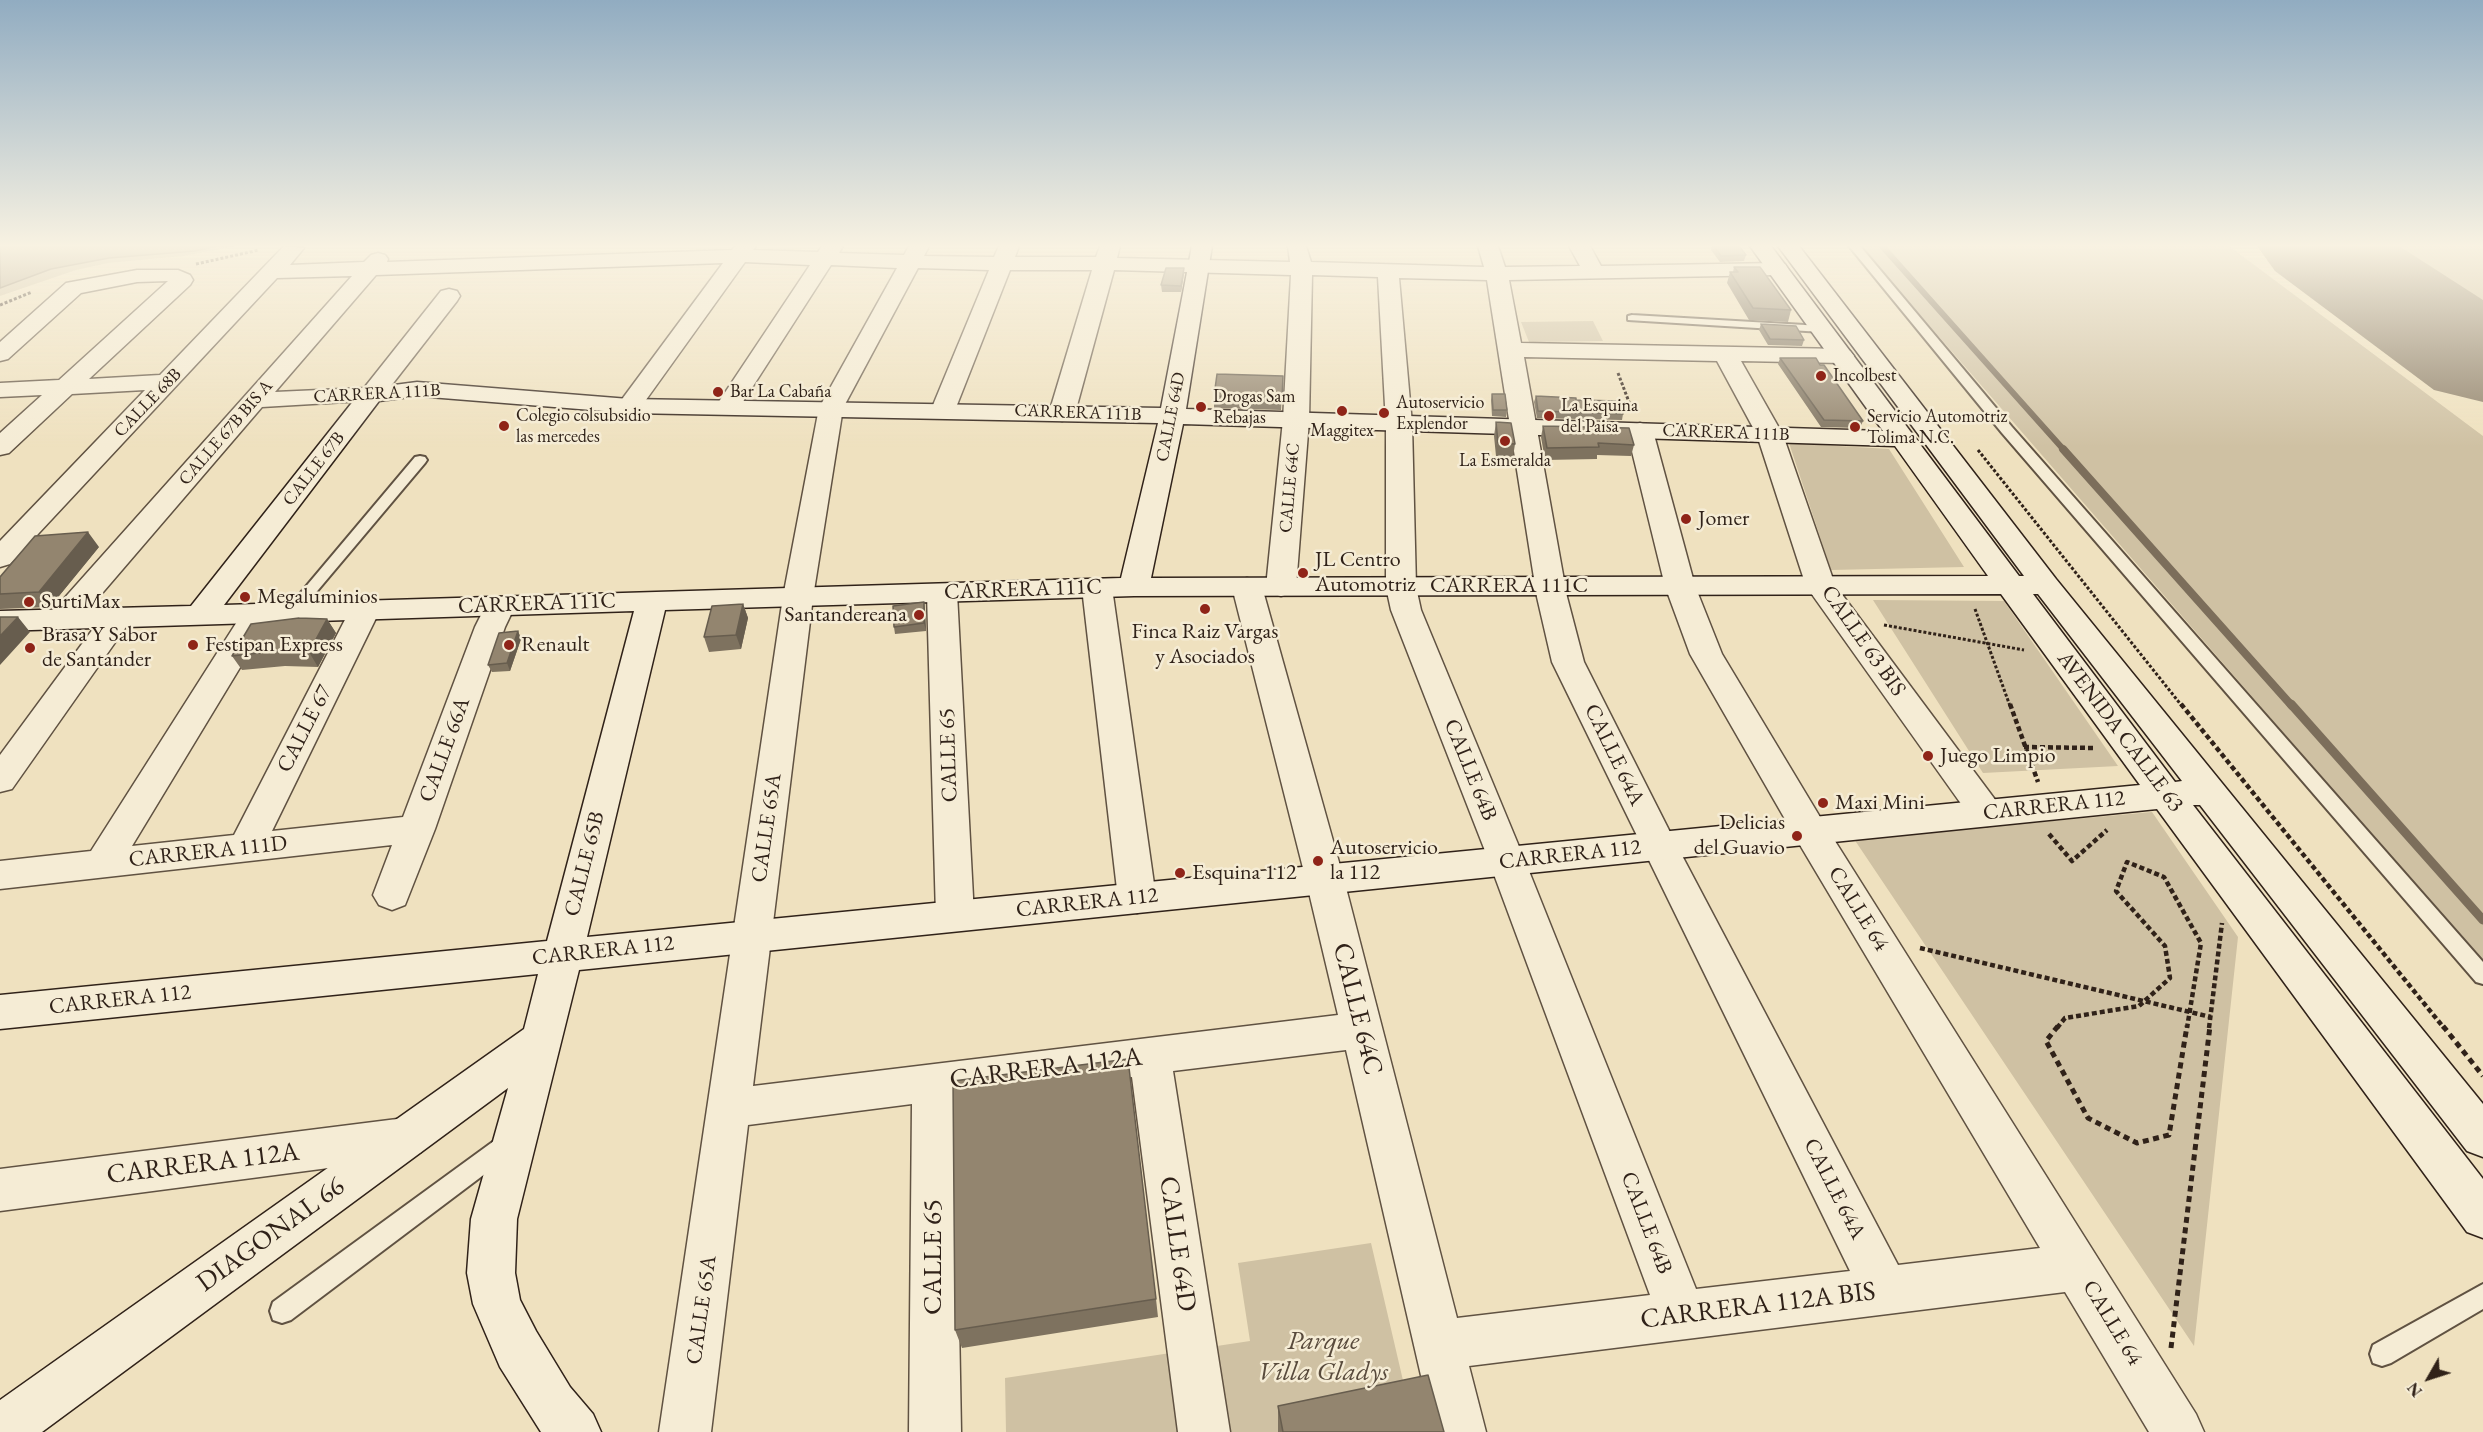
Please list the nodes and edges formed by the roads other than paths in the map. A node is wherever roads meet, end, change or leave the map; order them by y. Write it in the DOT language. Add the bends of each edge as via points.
graph roads {
  1 [pos="46,313"];
  2 [pos="147,313"];
  3 [pos="233,313"];
  4 [pos="331,313"];
  5 [pos="436,313"];
  6 [pos="698,313"];
  7 [pos="790,313"];
  8 [pos="883,313"];
  9 [pos="982,313"];
  10 [pos="1091,313"];
  11 [pos="1191,313"];
  12 [pos="1298,313"];
  13 [pos="1398,313"];
  14 [pos="1504,313"];
  15 [pos="1813,313"];
  16 [pos="1827,313"];
  17 [pos="1910,313"];
  18 [pos="1632,318"];
  19 [pos="1822,329"];
  20 [pos="1511,350"];
  21 [pos="0,354"];
  22 [pos="1726,354"];
  23 [pos="1842,356"];
  24 [pos="169,382"];
  25 [pos="68,386"];
  26 [pos="0,390"];
  27 [pos="371,395"];
  28 [pos="255,400"];
  29 [pos="629,406"];
  30 [pos="728,406"];
  31 [pos="831,408"];
  32 [pos="943,410"];
  33 [pos="1062,413"];
  34 [pos="1172,416"];
  35 [pos="1296,420"];
  36 [pos="1399,424"];
  37 [pos="1524,428"];
  38 [pos="1640,431"];
  39 [pos="1770,435"];
  40 [pos="1902,439"];
  41 [pos="0,447"];
  42 [pos="420,460"];
  43 [pos="0,558"];
  44 [pos="2046,585"];
  45 [pos="1550,586"];
  46 [pos="1680,586"];
  47 [pos="1821,586"];
  48 [pos="2011,586"];
  49 [pos="1134,587"];
  50 [pos="1247,587"];
  51 [pos="1281,587"];
  52 [pos="1401,587"];
  53 [pos="1097,588"];
  54 [pos="942,593"];
  55 [pos="798,597"];
  56 [pos="651,601"];
  57 [pos="500,606"];
  58 [pos="365,610"];
  59 [pos="292,612"];
  60 [pos="258,613"];
  61 [pos="200,615"];
  62 [pos="118,617"];
  63 [pos="63,619"];
  64 [pos="0,621"];
  65 [pos="0,780"];
  66 [pos="2209,791"];
  67 [pos="2167,795"];
  68 [pos="1987,813"];
  69 [pos="417,829"];
  70 [pos="1810,831"];
  71 [pos="1659,846"];
  72 [pos="246,848"];
  73 [pos="1507,861"];
  74 [pos="102,864"];
  75 [pos="0,875"];
  76 [pos="1325,879"];
  77 [pos="392,896"];
  78 [pos="1137,898"];
  79 [pos="956,916"];
  80 [pos="753,936"];
  81 [pos="562,956"];
  82 [pos="2483,976"];
  83 [pos="0,1012"];
  84 [pos="1362,1030"];
  85 [pos="542,1039"];
  86 [pos="1150,1056"];
  87 [pos="933,1083"];
  88 [pos="729,1108"];
  89 [pos="517,1137"];
  90 [pos="2483,1137"];
  91 [pos="405,1138"];
  92 [pos="0,1190"];
  93 [pos="2483,1216"];
  94 [pos="2077,1268"];
  95 [pos="1885,1290"];
  96 [pos="2483,1296"];
  97 [pos="282,1311"];
  98 [pos="1682,1315"];
  99 [pos="1439,1345"];
  100 [pos="2382,1354"];
  101 [pos="2171,1420"];
  102 [pos="4,1426"];
  103 [pos="575,1432"];
  104 [pos="685,1432"];
  105 [pos="934,1432"];
  106 [pos="1204,1432"];
  107 [pos="1461,1432"];
  1 -- 21 [label="street"];
  2 -- 25 [label="street"];
  3 -- 24 [label="street, CALLE 68B"];
  4 -- 28 [label="street, CALLE 67B BIS A"];
  5 -- 27 [label="street, CALLE 67B"];
  6 -- 29 [label="street"];
  7 -- 30 [label="street"];
  8 -- 31 [label="street, CALLE 65A"];
  9 -- 32 [label="street"];
  10 -- 33 [label="street"];
  11 -- 34 [label="street, CALLE 64D"];
  12 -- 35 [label="street, CALLE 64C"];
  13 -- 36 [label="street, CALLE 64B"];
  14 -- 20 [label="street, CALLE 64A"];
  15 -- 19 [label="street, AVENIDA CALLE 63"];
  16 -- 44 [label="street, AVENIDA CALLE 63"];
  17 -- 82 [label="lane"];
  18 -- 19 [label="lane"];
  19 -- 23 [label="street, AVENIDA CALLE 63"];
  20 -- 22 [label="street"];
  20 -- 37 [label="street, CALLE 64A"];
  22 -- 23 [label="street"];
  22 -- 39 [label="street, CALLE 63 BIS"];
  23 -- 40 [label="street, AVENIDA CALLE 63"];
  24 -- 25 [label="street"];
  24 -- 43 [label="street, CALLE 68B"];
  25 -- 26 [label="street"];
  25 -- 41 [label="street"];
  27 -- 28 [label="street, CARRERA 111B"];
  27 -- 29 [label="street, CARRERA 111B" via="417,389 454,390"];
  27 -- 61 [label="street, CALLE 67B"];
  28 -- 63 [label="street, CALLE 67B BIS A"];
  29 -- 30 [label="street, CARRERA 111B"];
  30 -- 31 [label="street, CARRERA 111B"];
  31 -- 32 [label="street, CARRERA 111B"];
  31 -- 55 [label="street, CALLE 65A"];
  32 -- 33 [label="street, CARRERA 111B"];
  33 -- 34 [label="street, CARRERA 111B"];
  34 -- 35 [label="street, CARRERA 111B"];
  34 -- 49 [label="street, CALLE 64D"];
  35 -- 36 [label="street, CARRERA 111B"];
  35 -- 51 [label="street, CALLE 64C"];
  36 -- 37 [label="street, CARRERA 111B"];
  36 -- 52 [label="street, CALLE 64B"];
  37 -- 38 [label="street, CARRERA 111B"];
  37 -- 45 [label="street, CALLE 64A"];
  38 -- 39 [label="street, CARRERA 111B"];
  38 -- 46 [label="street, CALLE 64"];
  39 -- 40 [label="street, CARRERA 111B"];
  39 -- 47 [label="street, CALLE 63 BIS"];
  40 -- 48 [label="street, AVENIDA CALLE 63"];
  42 -- 59 [label="lane"];
  44 -- 48 [label="street, CARRERA 111C"];
  44 -- 66 [label="street, AVENIDA CALLE 63"];
  45 -- 46 [label="street, CARRERA 111C"];
  45 -- 52 [label="street, CARRERA 111C"];
  45 -- 71 [label="street, CALLE 64A" via="1568,662"];
  46 -- 47 [label="street, CARRERA 111C"];
  46 -- 70 [label="street, CALLE 64" via="1706,654"];
  47 -- 48 [label="street, CARRERA 111C"];
  47 -- 68 [label="street, CALLE 63 BIS"];
  48 -- 67 [label="street, AVENIDA CALLE 63"];
  49 -- 50 [label="street, CARRERA 111C"];
  49 -- 53 [label="street, CARRERA 111C"];
  50 -- 51 [label="street, CARRERA 111C"];
  50 -- 76 [label="street, CALLE 64C"];
  51 -- 52 [label="street, CARRERA 111C"];
  52 -- 73 [label="street, CALLE 64B" via="1406,610"];
  53 -- 54 [label="street, CARRERA 111C"];
  53 -- 78 [label="street"];
  54 -- 55 [label="street, CARRERA 111C"];
  54 -- 79 [label="street, CALLE 65"];
  55 -- 56 [label="street, CARRERA 111C"];
  55 -- 80 [label="street, CALLE 65A"];
  56 -- 57 [label="street, CARRERA 111C"];
  56 -- 81 [label="street, CALLE 65B"];
  57 -- 58 [label="street, CARRERA 111C"];
  57 -- 69 [label="street, CALLE 66A"];
  58 -- 59 [label="street, CARRERA 111C"];
  58 -- 72 [label="street, CALLE 67"];
  59 -- 60 [label="street, CARRERA 111C"];
  60 -- 61 [label="street, CARRERA 111C"];
  60 -- 74 [label="street"];
  61 -- 62 [label="street, CARRERA 111C"];
  62 -- 63 [label="street, CARRERA 111C"];
  62 -- 65 [label="street"];
  63 -- 64 [label="street, CARRERA 111C"];
  66 -- 67 [label="street, CARRERA 112"];
  66 -- 90 [label="street, AVENIDA CALLE 63"];
  67 -- 68 [label="street, CARRERA 112"];
  67 -- 93 [label="street, AVENIDA CALLE 63"];
  68 -- 70 [label="street, CARRERA 112"];
  69 -- 72 [label="street, CARRERA 111D"];
  69 -- 77 [label="street, CALLE 66A"];
  70 -- 71 [label="street, CARRERA 112"];
  70 -- 94 [label="street, CALLE 64"];
  71 -- 73 [label="street, CARRERA 112"];
  71 -- 95 [label="street, CALLE 64A"];
  72 -- 74 [label="street, CARRERA 111D"];
  73 -- 76 [label="street, CARRERA 112"];
  73 -- 98 [label="street, CALLE 64B"];
  74 -- 75 [label="street, CARRERA 111D"];
  76 -- 78 [label="street, CARRERA 112"];
  76 -- 84 [label="street, CALLE 64C"];
  78 -- 79 [label="street, CARRERA 112"];
  79 -- 80 [label="street, CARRERA 112"];
  80 -- 81 [label="street, CARRERA 112"];
  80 -- 88 [label="street, CALLE 65A"];
  81 -- 83 [label="street, CARRERA 112"];
  81 -- 85 [label="street, CALLE 65B"];
  84 -- 86 [label="street, CARRERA 112A"];
  84 -- 99 [label="street, CALLE 64C"];
  85 -- 89 [label="street, CALLE 65B"];
  85 -- 91 [label="street, DIAGONAL 66"];
  86 -- 87 [label="street, CARRERA 112A"];
  86 -- 106 [label="street, CALLE 64D"];
  87 -- 88 [label="street, CARRERA 112A"];
  87 -- 105 [label="street, CALLE 65"];
  88 -- 104 [label="street, CALLE 65A"];
  89 -- 97 [label="lane"];
  89 -- 103 [label="street, CALLE 65B" via="494,1219 491,1273 497,1304 518,1349 552,1405"];
  91 -- 92 [label="street, CARRERA 112A"];
  91 -- 102 [label="street, DIAGONAL 66"];
  94 -- 95 [label="street, CARRERA 112A BIS"];
  94 -- 101 [label="street, CALLE 64"];
  95 -- 98 [label="street, CARRERA 112A BIS"];
  96 -- 100 [label="lane"];
  98 -- 99 [label="street, CARRERA 112A BIS"];
  99 -- 107 [label="street, CALLE 64C"];
}
